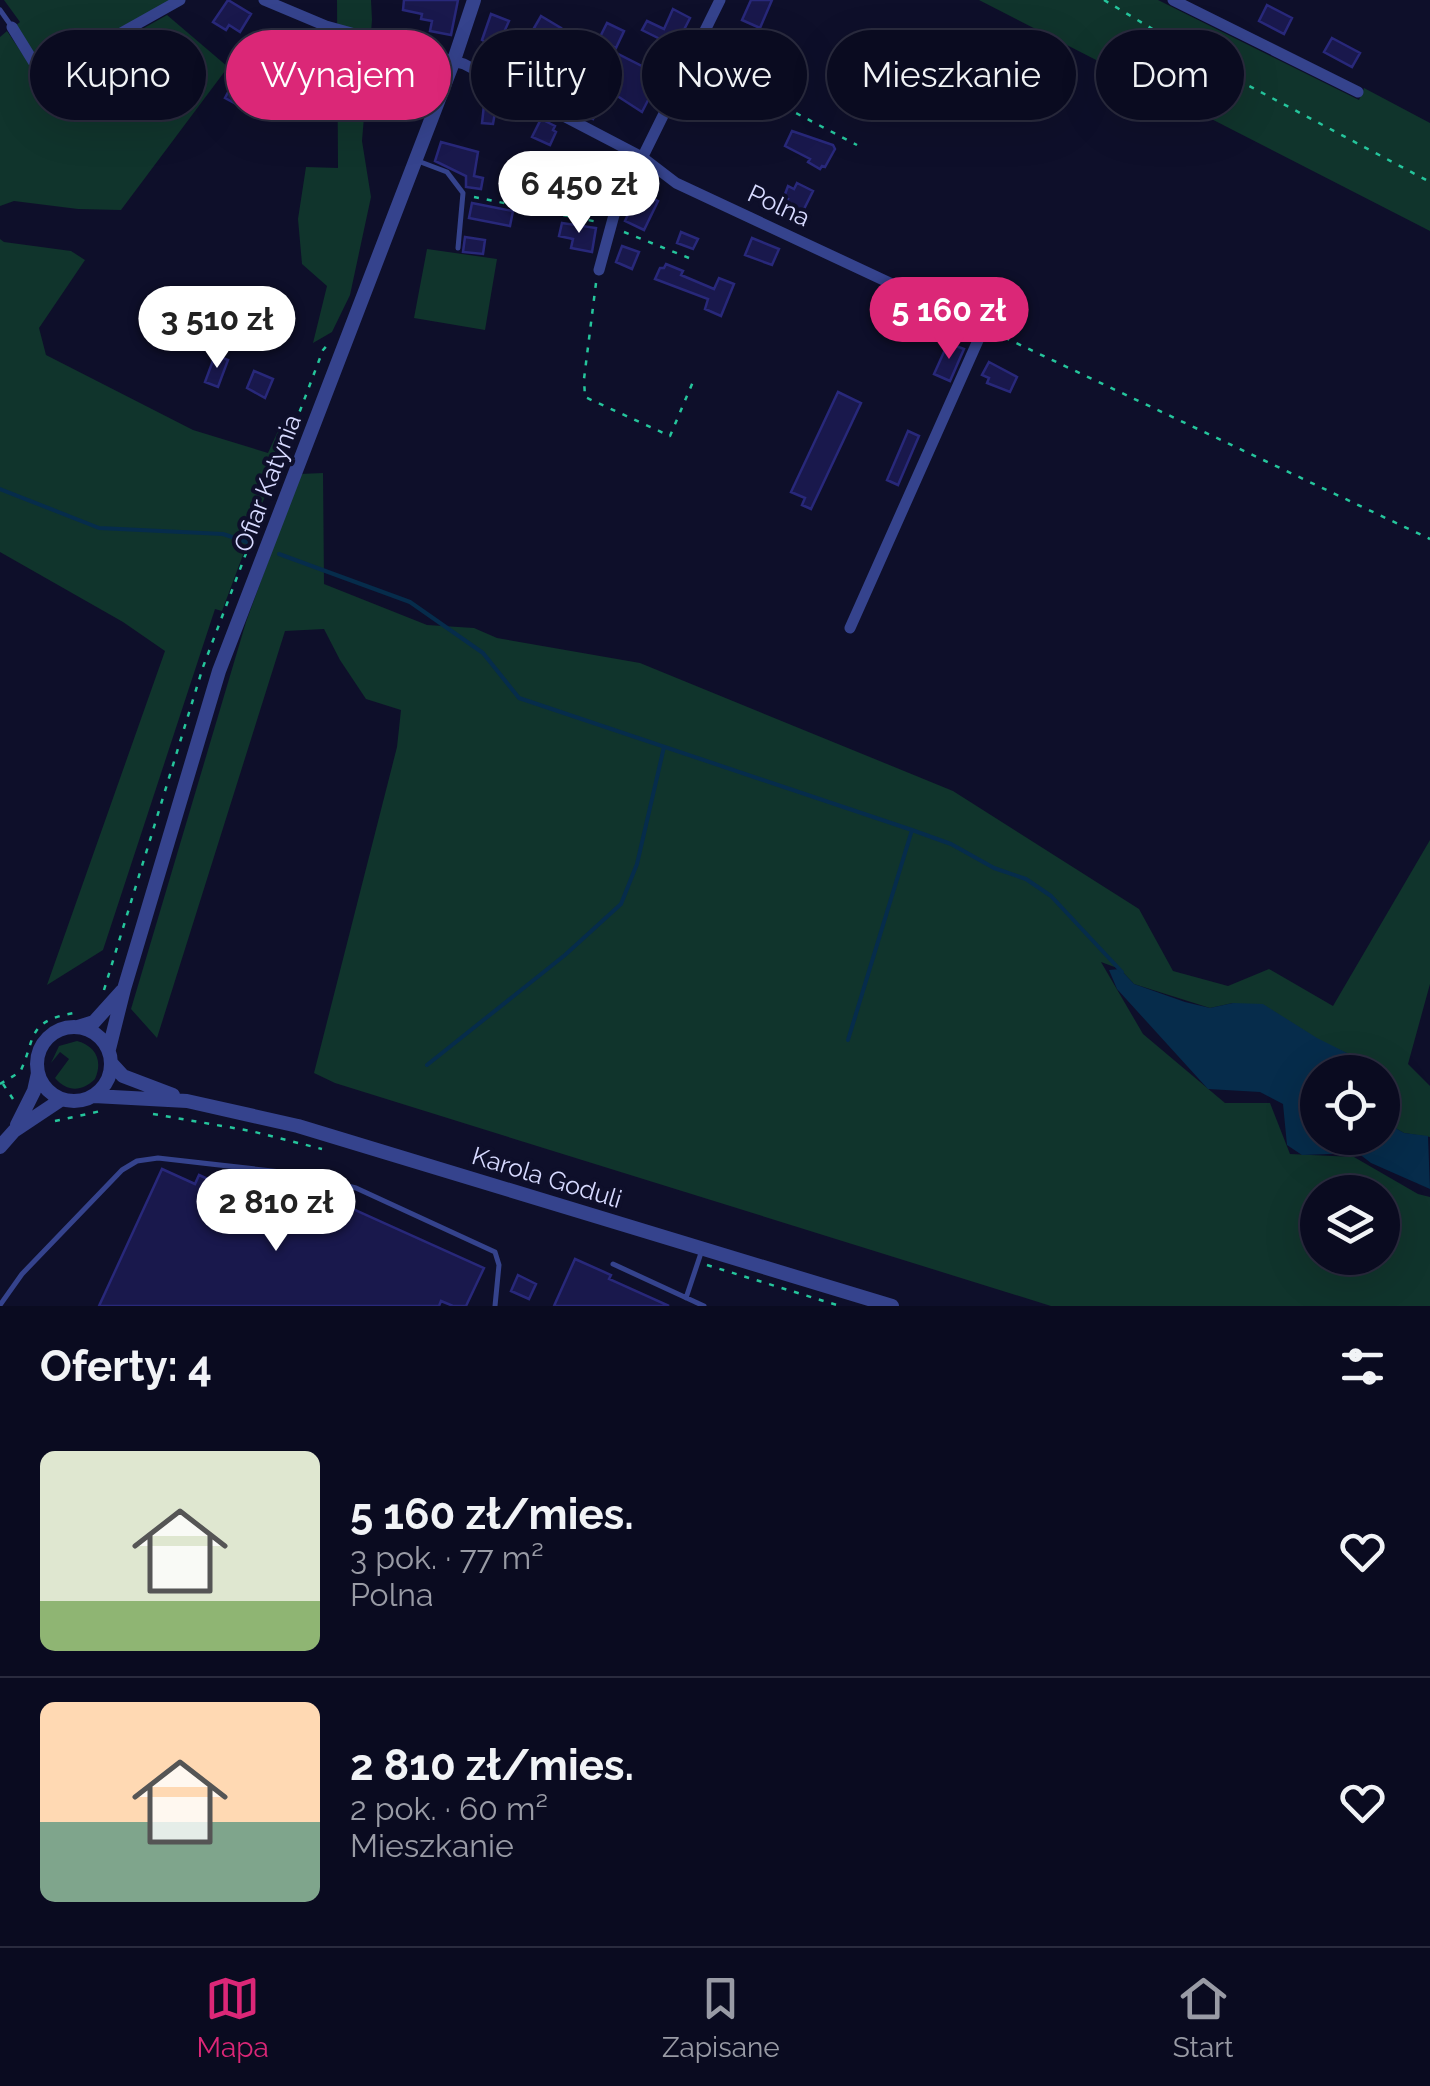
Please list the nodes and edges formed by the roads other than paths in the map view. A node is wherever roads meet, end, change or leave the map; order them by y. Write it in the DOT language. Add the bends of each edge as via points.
graph roads {
  1 [pos="180,0"];
  2 [pos="264,0"];
  3 [pos="474,0"];
  4 [pos="720,0"];
  5 [pos="1174,0"];
  6 [pos="0,10"];
  7 [pos="12,28"];
  8 [pos="454,60"];
  9 [pos="1358,92"];
  10 [pos="642,157"];
  11 [pos="416,160"];
  12 [pos="458,248"];
  13 [pos="599,270"];
  14 [pos="850,628"];
  15 [pos="124,989"];
  16 [pos="77,1027"];
  17 [pos="110,1057"];
  18 [pos="38,1074"];
  19 [pos="94,1096"];
  20 [pos="62,1100"];
  21 [pos="188,1101"];
  22 [pos="14,1131"];
  23 [pos="0,1147"];
  24 [pos="700,1255"];
  25 [pos="613,1264"];
  26 [pos="686,1298"];
  27 [pos="0,1305"];
  28 [pos="495,1306"];
  29 [pos="704,1306"];
  30 [pos="892,1306"];
  1 -- 7 [label="street" via="48,74 41,74"];
  2 -- 8 [label="street, Polna" via="326,26"];
  3 -- 8 [label="street, Ofiar Katynia"];
  4 -- 10 [label="street"];
  5 -- 9 [label="street"];
  6 -- 7 [label="lane"];
  8 -- 10 [label="street, Polna"];
  8 -- 11 [label="street, Ofiar Katynia"];
  10 -- 13 [label="street" via="610,226"];
  10 -- 14 [label="street, Polna" via="676,182 984,327"];
  11 -- 12 [label="lane" via="447,172 463,193"];
  11 -- 15 [label="street, Ofiar Katynia" via="219,670"];
  15 -- 16 [label="street, Ofiar Katynia" via="94,1022"];
  15 -- 17 [label="street, Ofiar Katynia"];
  16 -- 17 [label="street" via="98,1035"];
  16 -- 18 [label="street" via="42,1044"];
  17 -- 19 [label="street" via="107,1082"];
  17 -- 21 [label="street, Karola Goduli" via="123,1076"];
  18 -- 20 [label="street"];
  18 -- 22 [label="street"];
  19 -- 20 [label="street"];
  19 -- 21 [label="street, Karola Goduli"];
  20 -- 22 [label="street"];
  21 -- 24 [label="street, Karola Goduli" via="349,1141"];
  22 -- 23 [label="street"];
  24 -- 26 [label="lane"];
  24 -- 30 [label="street, Karola Goduli"];
  25 -- 26 [label="lane"];
  26 -- 29 [label="lane"];
  27 -- 28 [label="lane" via="122,1170 158,1158 299,1174 365,1191 495,1252"];
}
